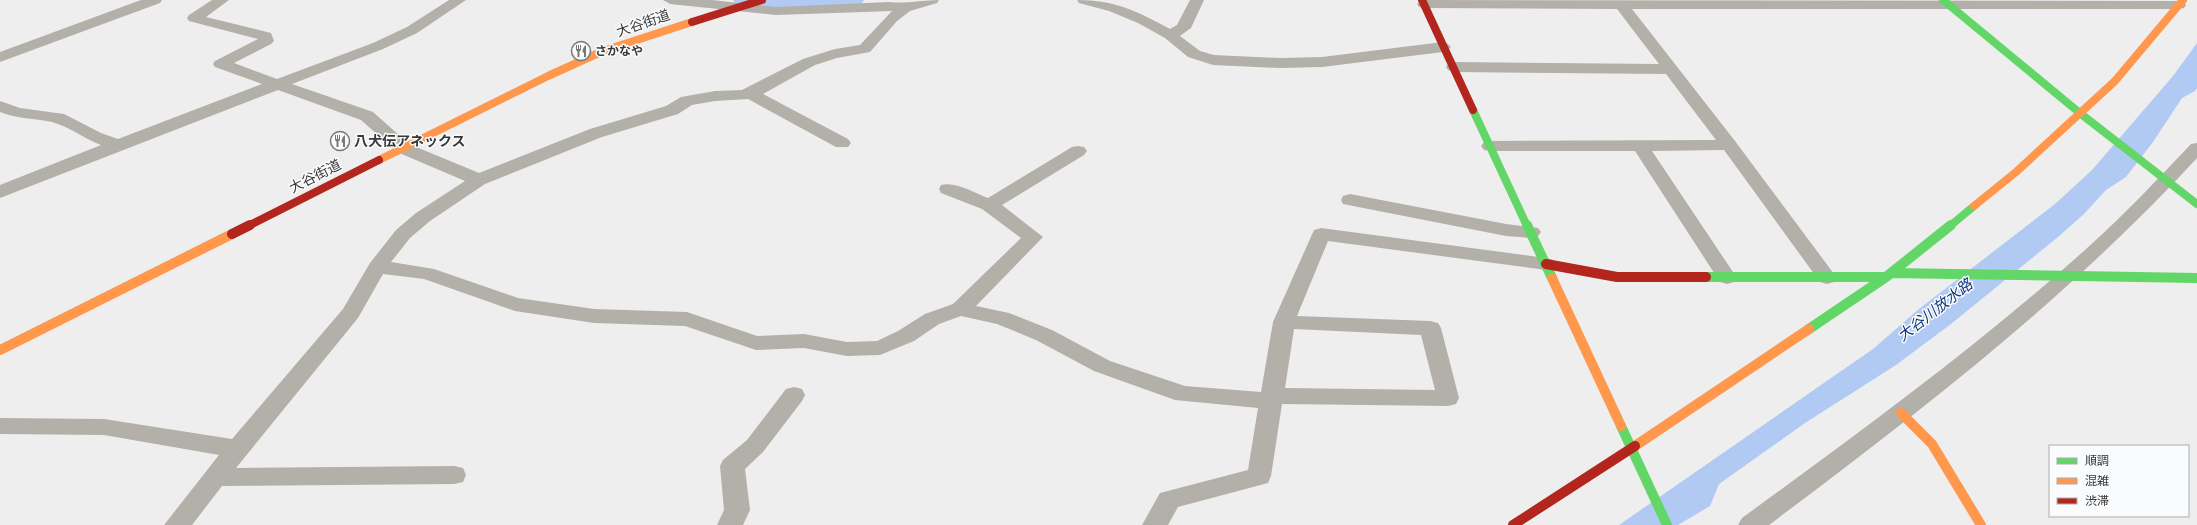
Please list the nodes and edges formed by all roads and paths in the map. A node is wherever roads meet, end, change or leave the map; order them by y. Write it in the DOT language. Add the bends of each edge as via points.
graph roads {
  1 [pos="156,0"];
  2 [pos="222,0"];
  3 [pos="459,0"];
  4 [pos="680,0"];
  5 [pos="762,0"];
  6 [pos="932,0"];
  7 [pos="1084,0"];
  8 [pos="1197,0"];
  9 [pos="1423,2"];
  10 [pos="1620,2"];
  11 [pos="1946,2"];
  12 [pos="2181,2"];
  13 [pos="738,7"];
  14 [pos="905,8"];
  15 [pos="1170,35"];
  16 [pos="1443,47"];
  17 [pos="0,57"];
  18 [pos="1454,67"];
  19 [pos="1671,69"];
  20 [pos="277,84"];
  21 [pos="750,93"];
  22 [pos="0,106"];
  23 [pos="2081,114"];
  24 [pos="842,143"];
  25 [pos="120,145"];
  26 [pos="1729,145"];
  27 [pos="1490,146"];
  28 [pos="1640,146"];
  29 [pos="403,148"];
  30 [pos="2197,148"];
  31 [pos="1078,151"];
  32 [pos="479,180"];
  33 [pos="2168,181"];
  34 [pos="948,189"];
  35 [pos="0,192"];
  36 [pos="1350,200"];
  37 [pos="2197,204"];
  38 [pos="989,205"];
  39 [pos="1531,232"];
  40 [pos="1546,264"];
  41 [pos="377,267"];
  42 [pos="1889,275"];
  43 [pos="2070,276"];
  44 [pos="1727,278"];
  45 [pos="1827,278"];
  46 [pos="2197,278"];
  47 [pos="960,309"];
  48 [pos="1284,322"];
  49 [pos="0,350"];
  50 [pos="794,395"];
  51 [pos="1271,398"];
  52 [pos="1901,413"];
  53 [pos="0,426"];
  54 [pos="1632,447"];
  55 [pos="237,449"];
  56 [pos="454,475"];
  57 [pos="215,477"];
  58 [pos="177,525"];
  59 [pos="730,525"];
  60 [pos="1155,525"];
  61 [pos="1513,525"];
  62 [pos="1667,525"];
  63 [pos="1751,525"];
  64 [pos="1981,525"];
  1 -- 17 [label="street"];
  2 -- 20 [label="street" via="194,18 266,36 266,42 221,64"];
  3 -- 20 [label="street" via="412,30"];
  4 -- 13 [label="street"];
  5 -- 13 [label="street, 大谷街道"];
  6 -- 14 [label="street"];
  7 -- 15 [label="street" via="1129,14"];
  8 -- 15 [label="street" via="1183,28"];
  9 -- 10 [label="street"];
  9 -- 16 [label="street"];
  10 -- 11 [label="street"];
  10 -- 19 [label="street"];
  11 -- 12 [label="street"];
  11 -- 23 [label="street"];
  12 -- 23 [label="street" via="2115,81"];
  13 -- 14 [label="street" via="776,11 888,6"];
  13 -- 29 [label="street, 大谷街道" via="603,51"];
  14 -- 21 [label="street" via="892,18 865,49 809,62"];
  15 -- 16 [label="street" via="1194,54 1213,60 1280,63 1322,62"];
  16 -- 18 [label="street"];
  18 -- 19 [label="street"];
  18 -- 27 [label="street"];
  19 -- 26 [label="street"];
  20 -- 25 [label="street"];
  20 -- 29 [label="street" via="367,116"];
  21 -- 24 [label="street"];
  21 -- 32 [label="street" via="687,102 672,110 596,133"];
  22 -- 25 [label="street" via="17,113 58,118 95,137"];
  23 -- 33 [label="street"];
  23 -- 42 [label="street" via="2016,172"];
  25 -- 35 [label="street" via="53,169"];
  26 -- 28 [label="street"];
  26 -- 45 [label="street"];
  27 -- 28 [label="street"];
  27 -- 39 [label="street"];
  28 -- 44 [label="street"];
  29 -- 32 [label="street"];
  29 -- 49 [label="street, 大谷街道"];
  30 -- 33 [label="street"];
  31 -- 38 [label="street"];
  32 -- 41 [label="street" via="423,217 403,234"];
  33 -- 37 [label="street"];
  33 -- 43 [label="street"];
  34 -- 38 [label="street"];
  36 -- 39 [label="street" via="1506,230"];
  38 -- 47 [label="street" via="1033,237"];
  39 -- 40 [label="street"];
  40 -- 44 [label="street" via="1617,277"];
  40 -- 48 [label="street" via="1321,234"];
  40 -- 54 [label="street"];
  41 -- 47 [label="street" via="427,273 515,304 594,316 686,319 756,343 804,341 847,349 880,348 906,336 932,319"];
  41 -- 55 [label="street" via="351,313"];
  42 -- 43 [label="street"];
  42 -- 45 [label="street"];
  42 -- 54 [label="street"];
  43 -- 46 [label="street"];
  43 -- 52 [label="street"];
  44 -- 45 [label="street"];
  47 -- 51 [label="street" via="1002,318 1044,335 1102,366 1183,394"];
  48 -- 51 [label="street"];
  48 -- 51 [label="street" via="1430,328 1448,398"];
  50 -- 59 [label="street" via="755,446 732,466 737,510"];
  51 -- 60 [label="street" via="1259,476 1169,500"];
  52 -- 63 [label="street"];
  52 -- 64 [label="street" via="1932,444"];
  53 -- 55 [label="street" via="104,427"];
  54 -- 61 [label="street"];
  54 -- 62 [label="street"];
  55 -- 57 [label="street"];
  56 -- 57 [label="street"];
  57 -- 58 [label="street"];
}
